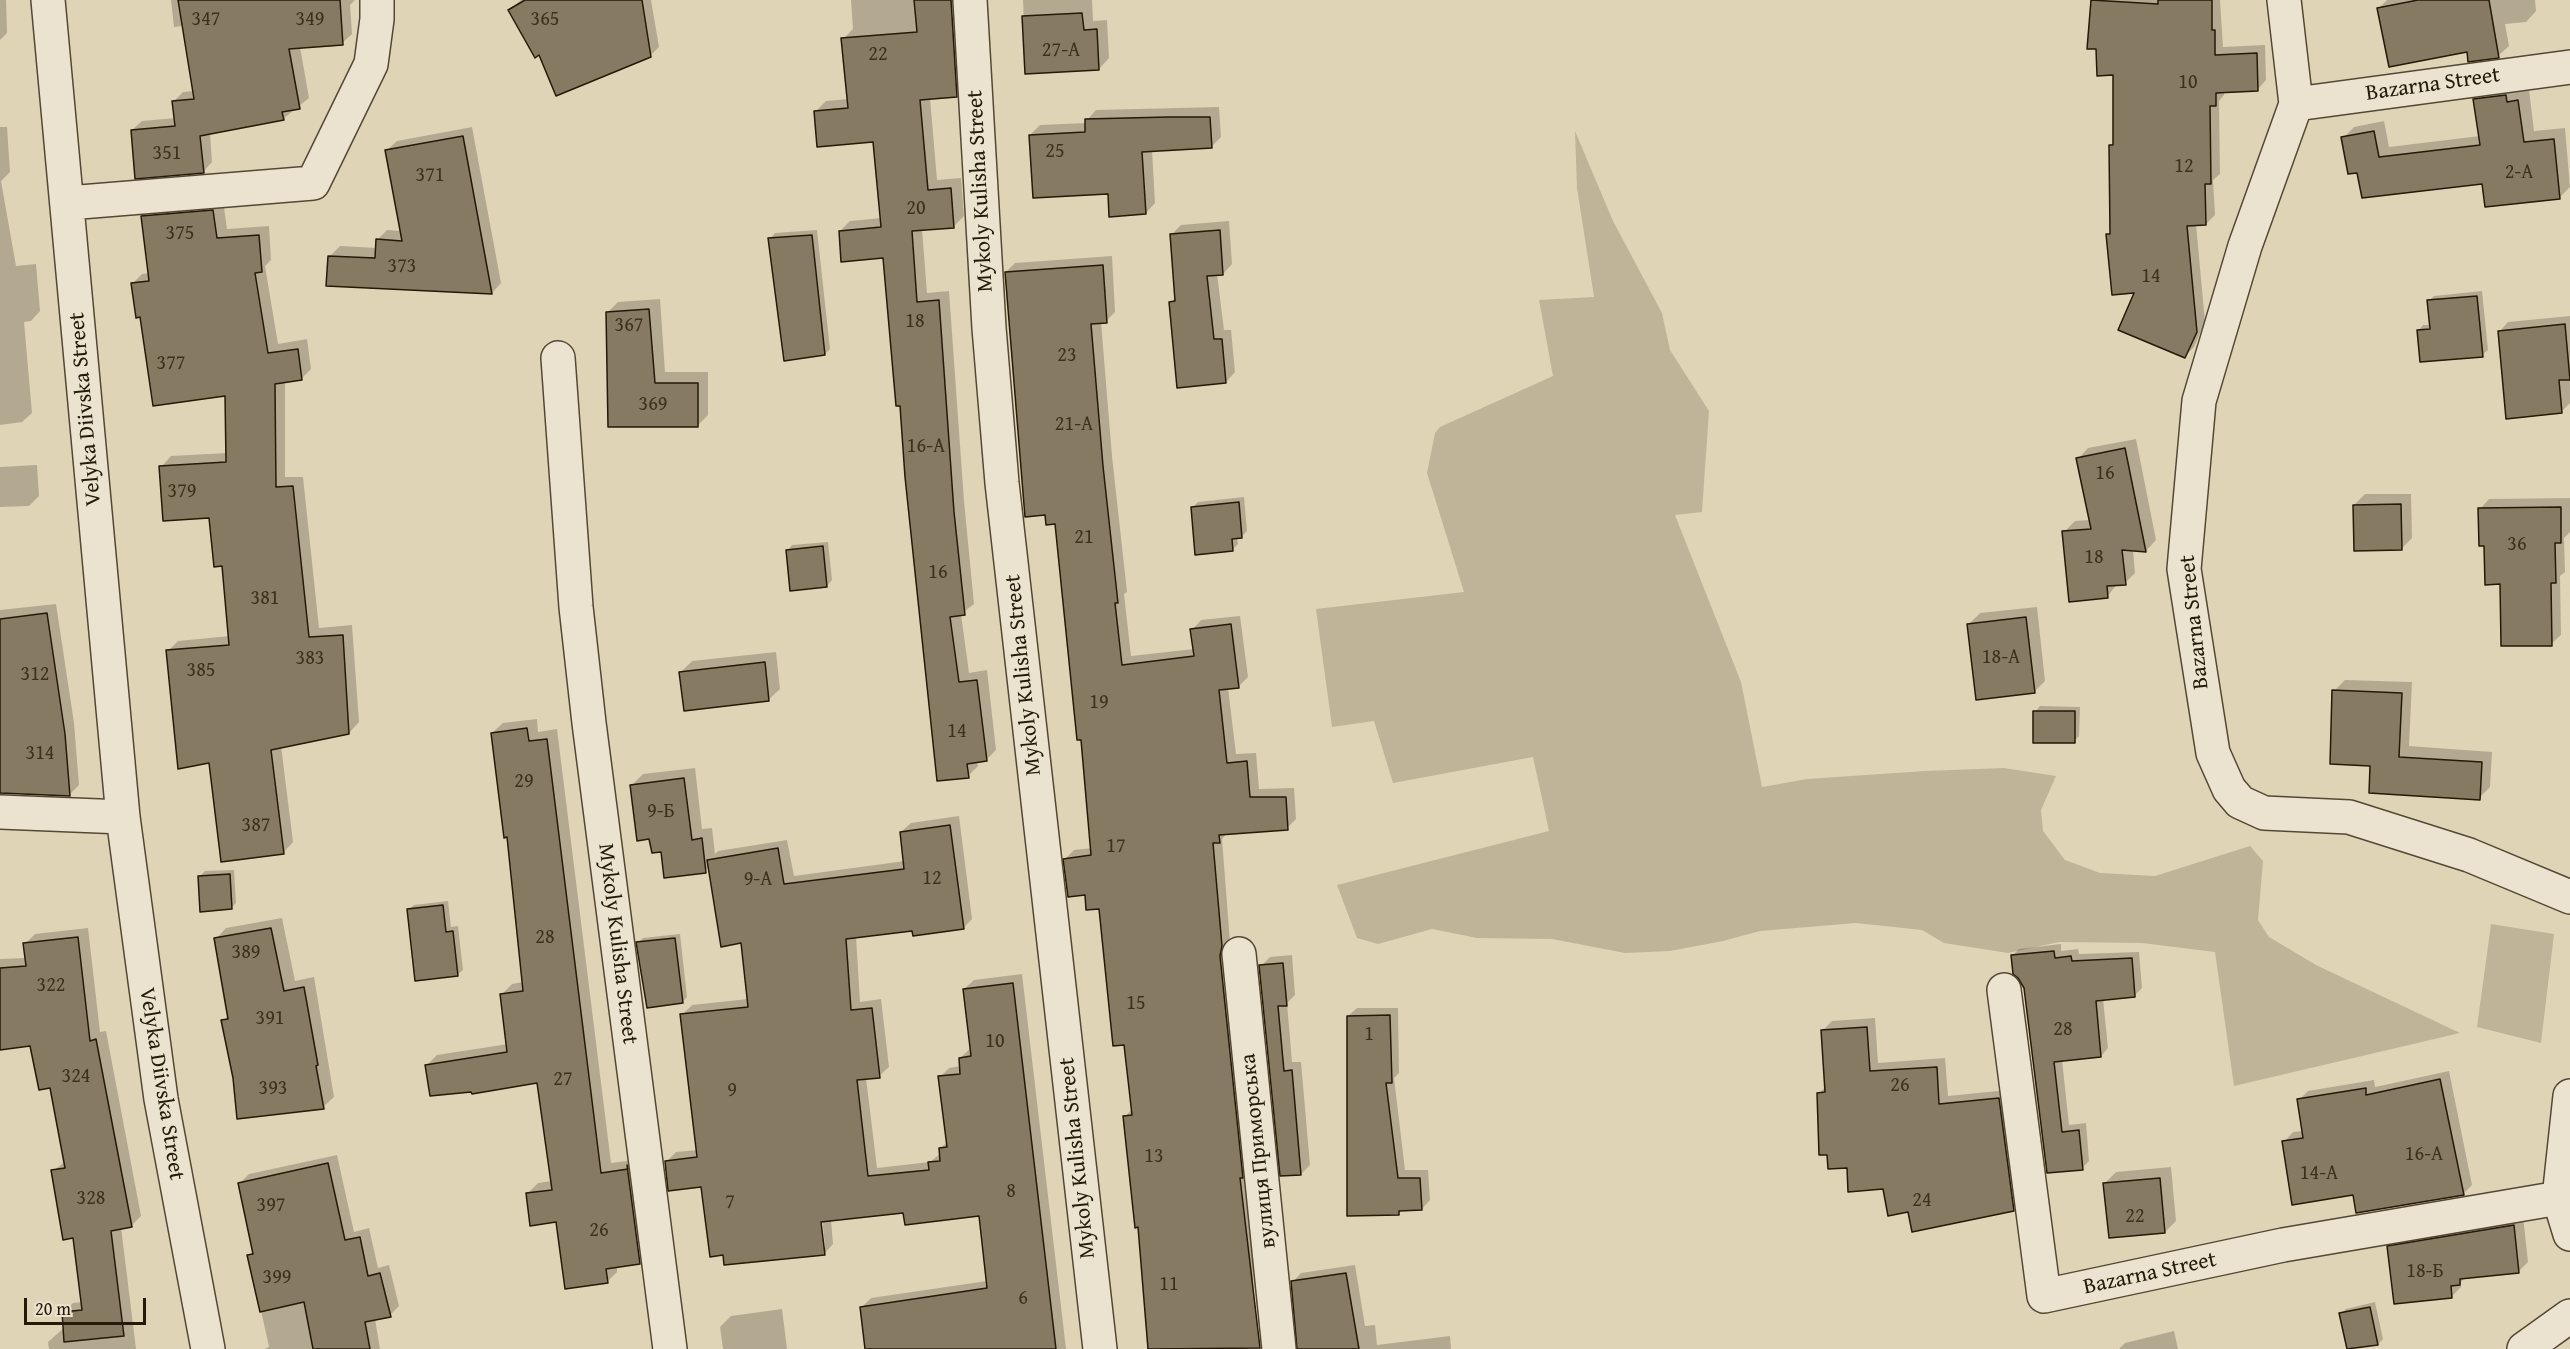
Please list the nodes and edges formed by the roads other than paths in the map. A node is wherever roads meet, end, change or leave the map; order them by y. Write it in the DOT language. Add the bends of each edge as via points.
graph roads {
  1 [pos="48,0"];
  2 [pos="377,0"];
  3 [pos="970,0"];
  4 [pos="2284,0"];
  5 [pos="2570,67"];
  6 [pos="2296,104"];
  7 [pos="68,203"];
  8 [pos="558,358"];
  9 [pos="0,812"];
  10 [pos="123,818"];
  11 [pos="2570,897"];
  12 [pos="1239,954"];
  13 [pos="2004,990"];
  14 [pos="2570,1096"];
  15 [pos="2559,1198"];
  16 [pos="2570,1234"];
  17 [pos="2570,1316"];
  18 [pos="208,1349"];
  19 [pos="670,1349"];
  20 [pos="1100,1349"];
  21 [pos="1279,1349"];
  22 [pos="2524,1349"];
  1 -- 7 [label="street, Velyka Diivska Street"];
  2 -- 7 [label="street" via="371,64 313,183"];
  3 -- 20 [label="street, Mykoly Kulisha Street" via="1002,483"];
  4 -- 6 [label="street, Bazarna Street"];
  5 -- 6 [label="street, Bazarna Street"];
  6 -- 11 [label="street, Bazarna Street" via="2245,246 2199,401 2184,569 2213,753 2229,789 2240,802 2264,813 2349,817 2469,855"];
  7 -- 10 [label="street, Velyka Diivska Street"];
  8 -- 19 [label="street, Mykoly Kulisha Street" via="576,607 589,723"];
  9 -- 10 [label="street"];
  10 -- 18 [label="street, Velyka Diivska Street" via="161,1100"];
  12 -- 21 [label="street, вулиця Приморська"];
  13 -- 15 [label="street, Bazarna Street" via="2044,1296 2283,1245"];
  14 -- 15 [label="street"];
  15 -- 16 [label="street"];
  17 -- 22 [label="street"];
}
